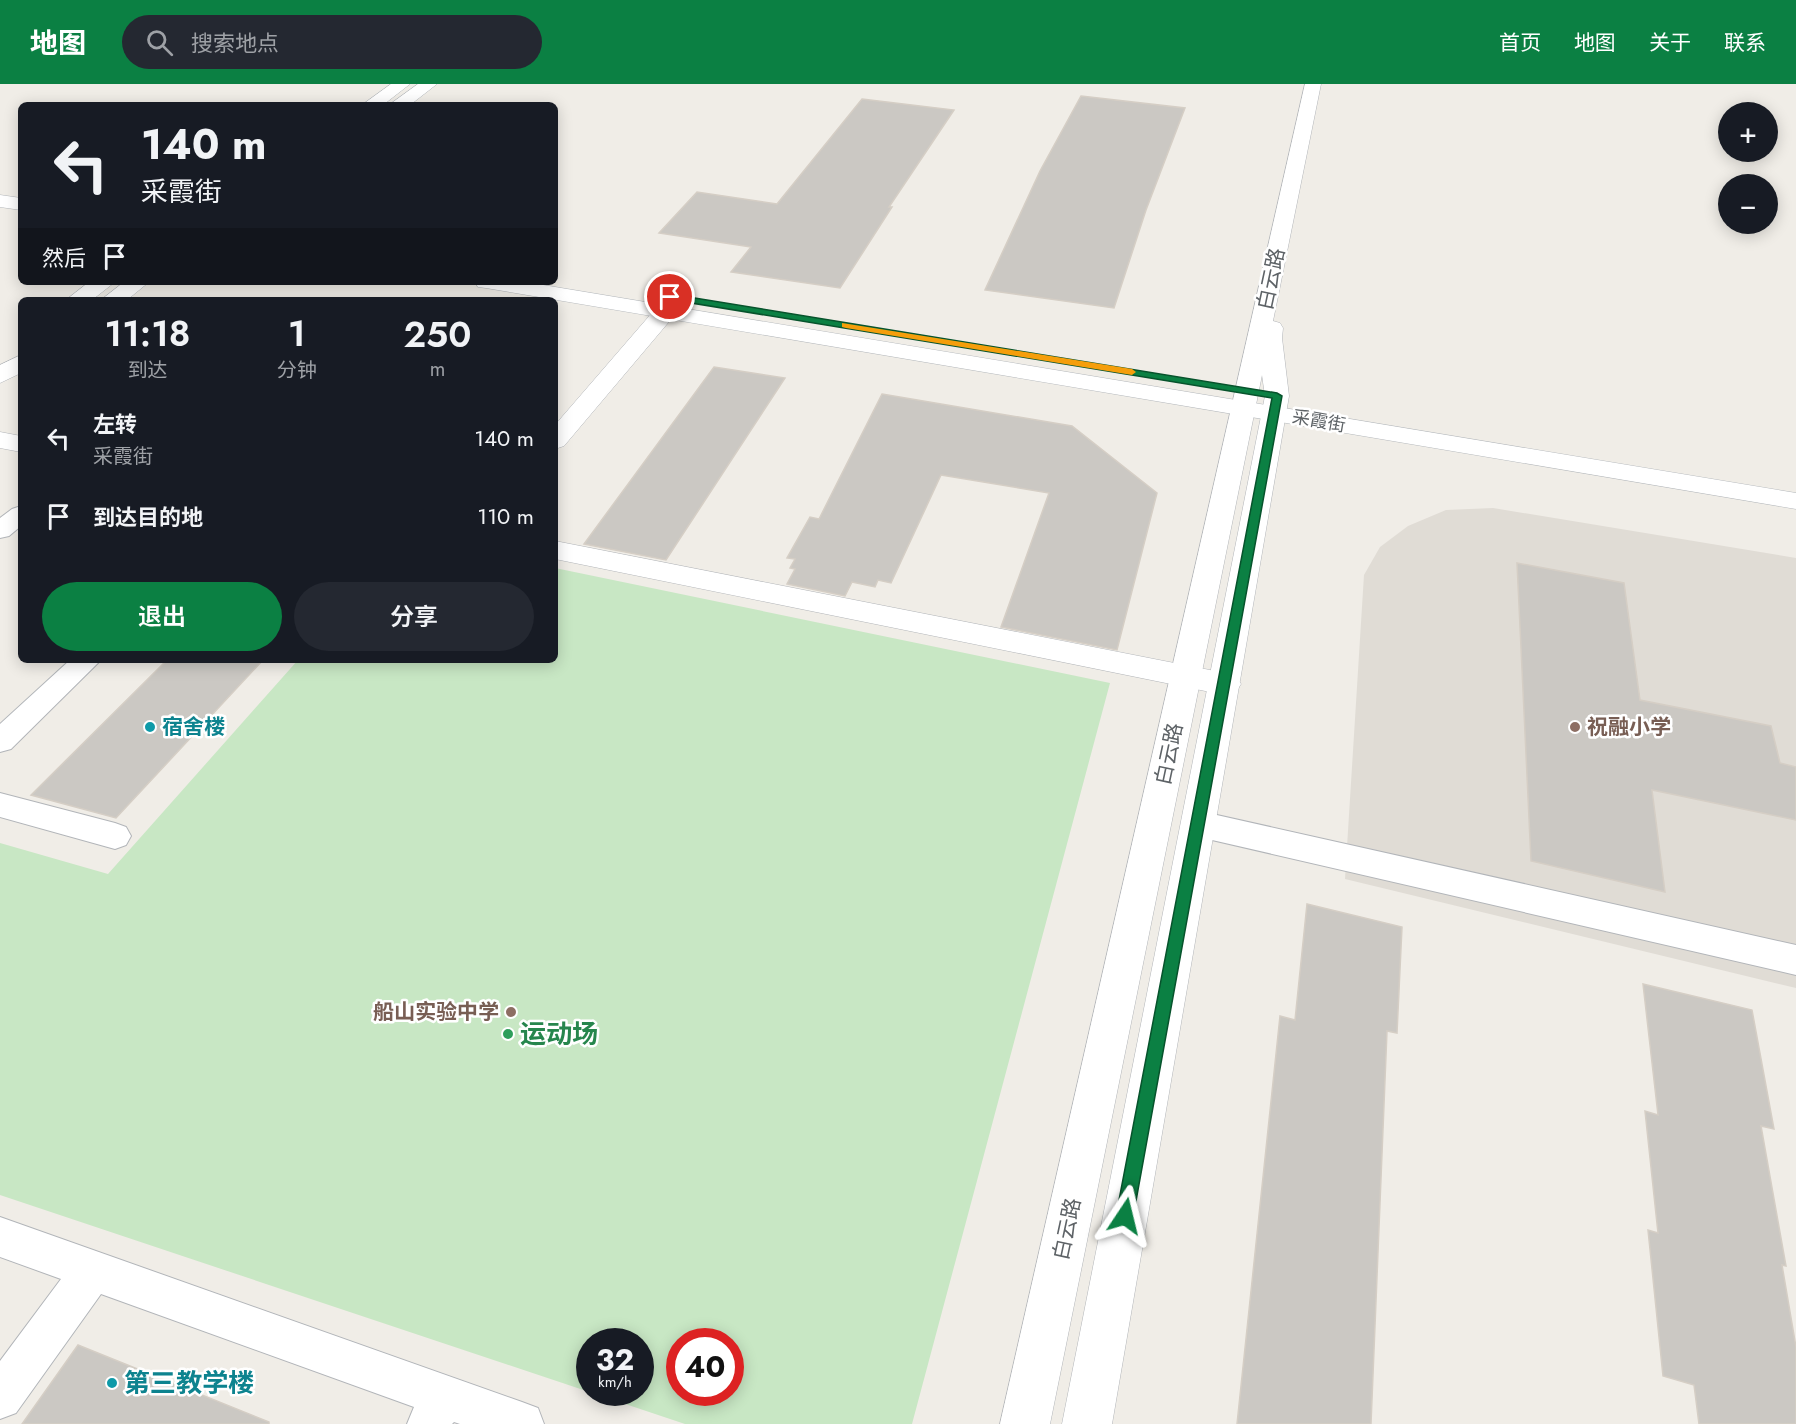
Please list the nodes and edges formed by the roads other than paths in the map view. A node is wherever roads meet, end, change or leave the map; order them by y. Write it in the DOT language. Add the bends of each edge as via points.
graph roads {
  1 [pos="402,84"];
  2 [pos="429,84"];
  3 [pos="1313,84"];
  4 [pos="1323,84"];
  5 [pos="375,102"];
  6 [pos="402,102"];
  7 [pos="0,188"];
  8 [pos="18,191"];
  9 [pos="0,201"];
  10 [pos="18,204"];
  11 [pos="558,279"];
  12 [pos="100,285"];
  13 [pos="134,285"];
  14 [pos="504,285"];
  15 [pos="82,297"];
  16 [pos="116,297"];
  17 [pos="665,312"];
  18 [pos="12,352"];
  19 [pos="648,364"];
  20 [pos="0,376"];
  21 [pos="1261,402"];
  22 [pos="558,437"];
  23 [pos="0,440"];
  24 [pos="18,443"];
  25 [pos="1796,481"];
  26 [pos="1796,501"];
  27 [pos="18,516"];
  28 [pos="0,530"];
  29 [pos="558,551"];
  30 [pos="84,663"];
  31 [pos="1186,676"];
  32 [pos="1225,684"];
  33 [pos="0,741"];
  34 [pos="0,805"];
  35 [pos="1199,824"];
  36 [pos="116,836"];
  37 [pos="1796,960"];
  38 [pos="0,1237"];
  39 [pos="93,1270"];
  40 [pos="0,1398"];
  41 [pos="436,1410"];
  42 [pos="522,1424"];
  43 [pos="1025,1424"];
  44 [pos="1087,1424"];
  1 -- 5 [label="street"];
  2 -- 6 [label="street"];
  3 -- 21 [label="street, 白云路"];
  4 -- 21 [label="street, 白云路" via="1270,338"];
  7 -- 8 [label="street"];
  9 -- 10 [label="street"];
  11 -- 21 [label="street, 采霞街"];
  12 -- 15 [label="street"];
  13 -- 16 [label="street"];
  14 -- 17 [label="street, 采霞街"];
  17 -- 19 [label="street" via="656,354"];
  17 -- 21 [label="street, 采霞街"];
  17 -- 22 [label="street"];
  18 -- 20 [label="street"];
  21 -- 25 [label="street, 采霞街"];
  21 -- 26 [label="street, 采霞街"];
  21 -- 31 [label="street, 白云路"];
  21 -- 32 [label="street, 白云路"];
  23 -- 24 [label="street"];
  27 -- 28 [label="lane"];
  29 -- 31 [label="street"];
  30 -- 33 [label="lane"];
  31 -- 32 [label="street"];
  31 -- 43 [label="street, 白云路"];
  32 -- 35 [label="street, 白云路"];
  34 -- 36 [label="lane"];
  35 -- 37 [label="lane"];
  35 -- 44 [label="street, 白云路"];
  38 -- 39 [label="lane"];
  39 -- 40 [label="lane"];
  39 -- 41 [label="lane"];
  41 -- 42 [label="lane"];
}
